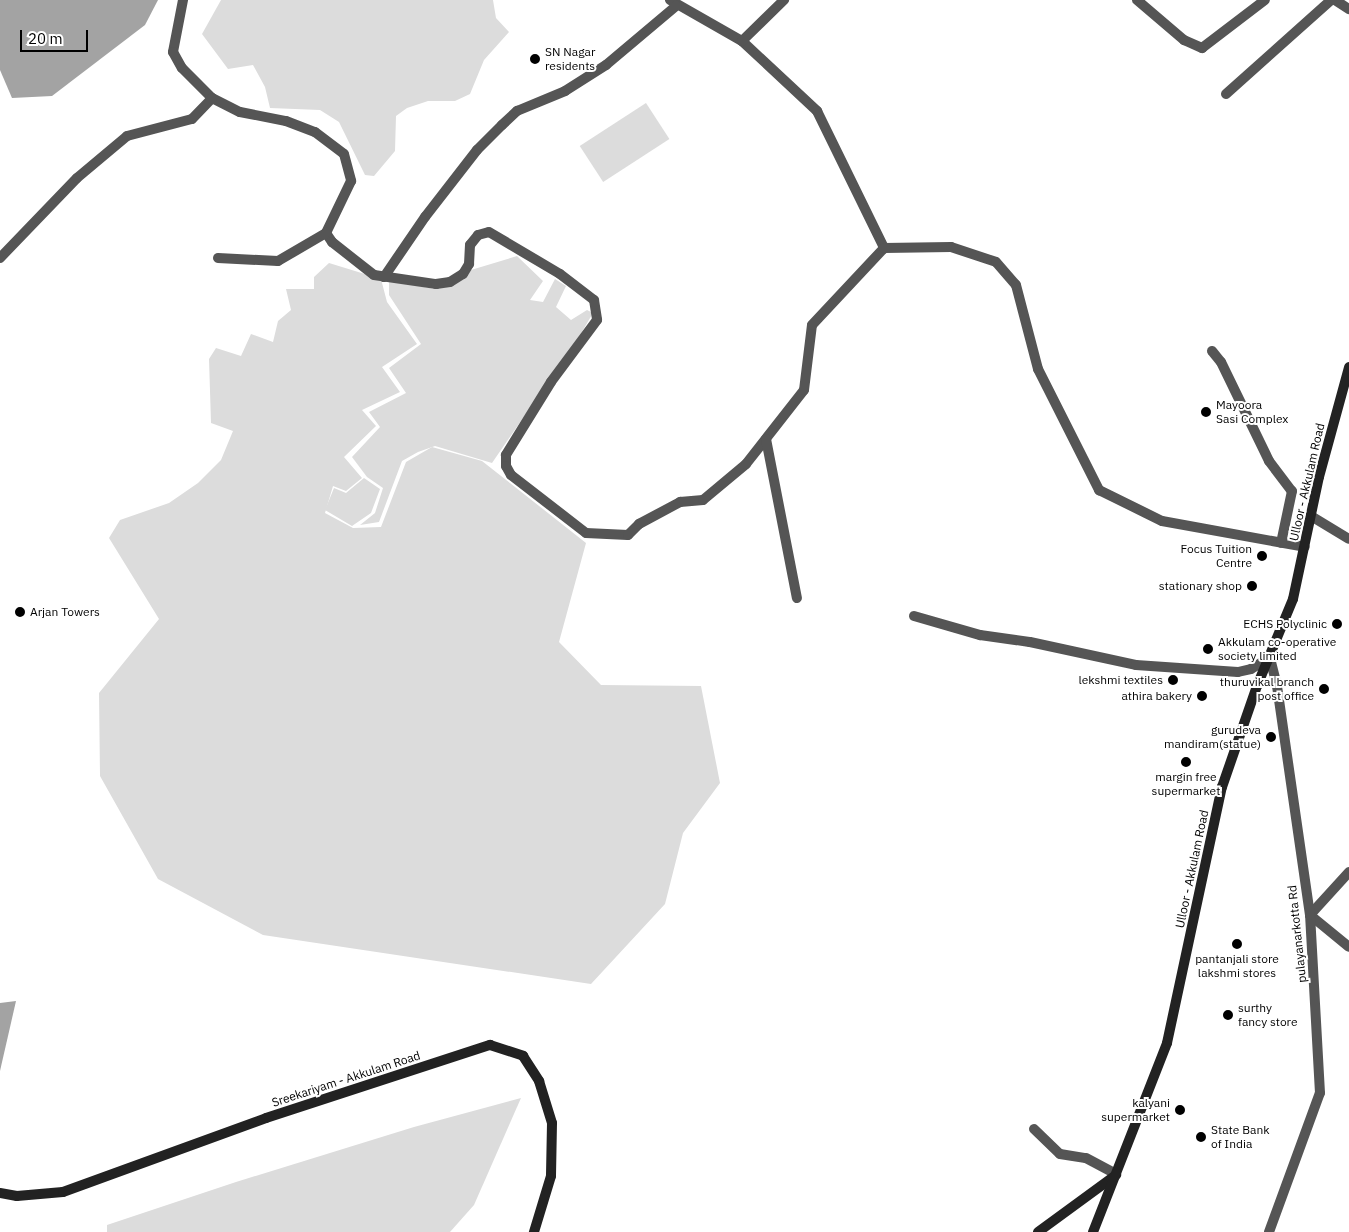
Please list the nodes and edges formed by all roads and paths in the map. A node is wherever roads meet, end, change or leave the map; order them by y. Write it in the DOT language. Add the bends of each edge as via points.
graph roads {
  1 [pos="183,0"];
  2 [pos="784,0"];
  3 [pos="1137,0"];
  4 [pos="1264,0"];
  5 [pos="1331,0"];
  6 [pos="1335,0"];
  7 [pos="673,3"];
  8 [pos="1349,9"];
  9 [pos="742,41"];
  10 [pos="1226,94"];
  11 [pos="212,98"];
  12 [pos="326,233"];
  13 [pos="884,248"];
  14 [pos="0,258"];
  15 [pos="218,258"];
  16 [pos="384,277"];
  17 [pos="1212,352"];
  18 [pos="1349,367"];
  19 [pos="1345,394"];
  20 [pos="766,439"];
  21 [pos="1311,516"];
  22 [pos="1349,539"];
  23 [pos="1281,543"];
  24 [pos="1305,547"];
  25 [pos="797,598"];
  26 [pos="914,616"];
  27 [pos="1270,657"];
  28 [pos="1349,872"];
  29 [pos="1310,915"];
  30 [pos="1349,947"];
  31 [pos="1034,1129"];
  32 [pos="1116,1174"];
  33 [pos="0,1193"];
  34 [pos="534,1232"];
  35 [pos="1038,1232"];
  36 [pos="1093,1232"];
  37 [pos="1269,1232"];
  1 -- 11 [label="street" via="172,52 182,68"];
  2 -- 9 [label="street"];
  3 -- 4 [label="street" via="1184,40 1202,48"];
  5 -- 10 [label="street"];
  6 -- 8 [label="street"];
  7 -- 9 [label="street"];
  7 -- 16 [label="street" via="606,65 566,91 517,111 502,125 477,150"];
  9 -- 13 [label="street" via="817,111"];
  11 -- 12 [label="street" via="240,112 286,121 315,132 344,154 351,181"];
  11 -- 14 [label="street" via="192,119 127,136 76,178"];
  12 -- 15 [label="street" via="278,261"];
  12 -- 16 [label="street" via="332,242 374,274"];
  13 -- 20 [label="street" via="812,325 804,390"];
  13 -- 23 [label="street" via="950,247 996,262 1016,285 1038,369 1099,490 1162,521"];
  16 -- 20 [label="street" via="436,284 450,282 463,274 470,264 470,245 478,235 489,232 535,258 594,300 597,320 552,382 506,455 506,466 511,475 586,533 628,535 639,524 680,502 703,500 746,464"];
  17 -- 23 [label="street" via="1221,362 1269,461 1292,491"];
  18 -- 19 [label="main road, Ulloor - Akkulam Road"];
  19 -- 21 [label="main road, Ulloor - Akkulam Road"];
  20 -- 25 [label="street"];
  21 -- 22 [label="street"];
  21 -- 24 [label="main road, Ulloor - Akkulam Road"];
  23 -- 24 [label="street"];
  24 -- 27 [label="main road, Ulloor - Akkulam Road" via="1292,599"];
  26 -- 27 [label="street" via="980,635 1030,642 1136,665 1238,672 1251,669"];
  27 -- 29 [label="street, pulayanarkotta Rd" via="1278,686"];
  27 -- 32 [label="main road, Ulloor - Akkulam Road" via="1222,787 1167,1043"];
  28 -- 29 [label="street"];
  29 -- 30 [label="street"];
  29 -- 37 [label="street, pulayanarkotta Rd" via="1320,1092"];
  31 -- 32 [label="street" via="1060,1154 1086,1158"];
  32 -- 35 [label="main road"];
  32 -- 36 [label="main road, Ulloor - Akkulam Road"];
  33 -- 34 [label="main road, Sreekariyam - Akkulam Road" via="17,1196 63,1192 266,1118 490,1045 523,1056 539,1081 552,1123 551,1176"];
}
